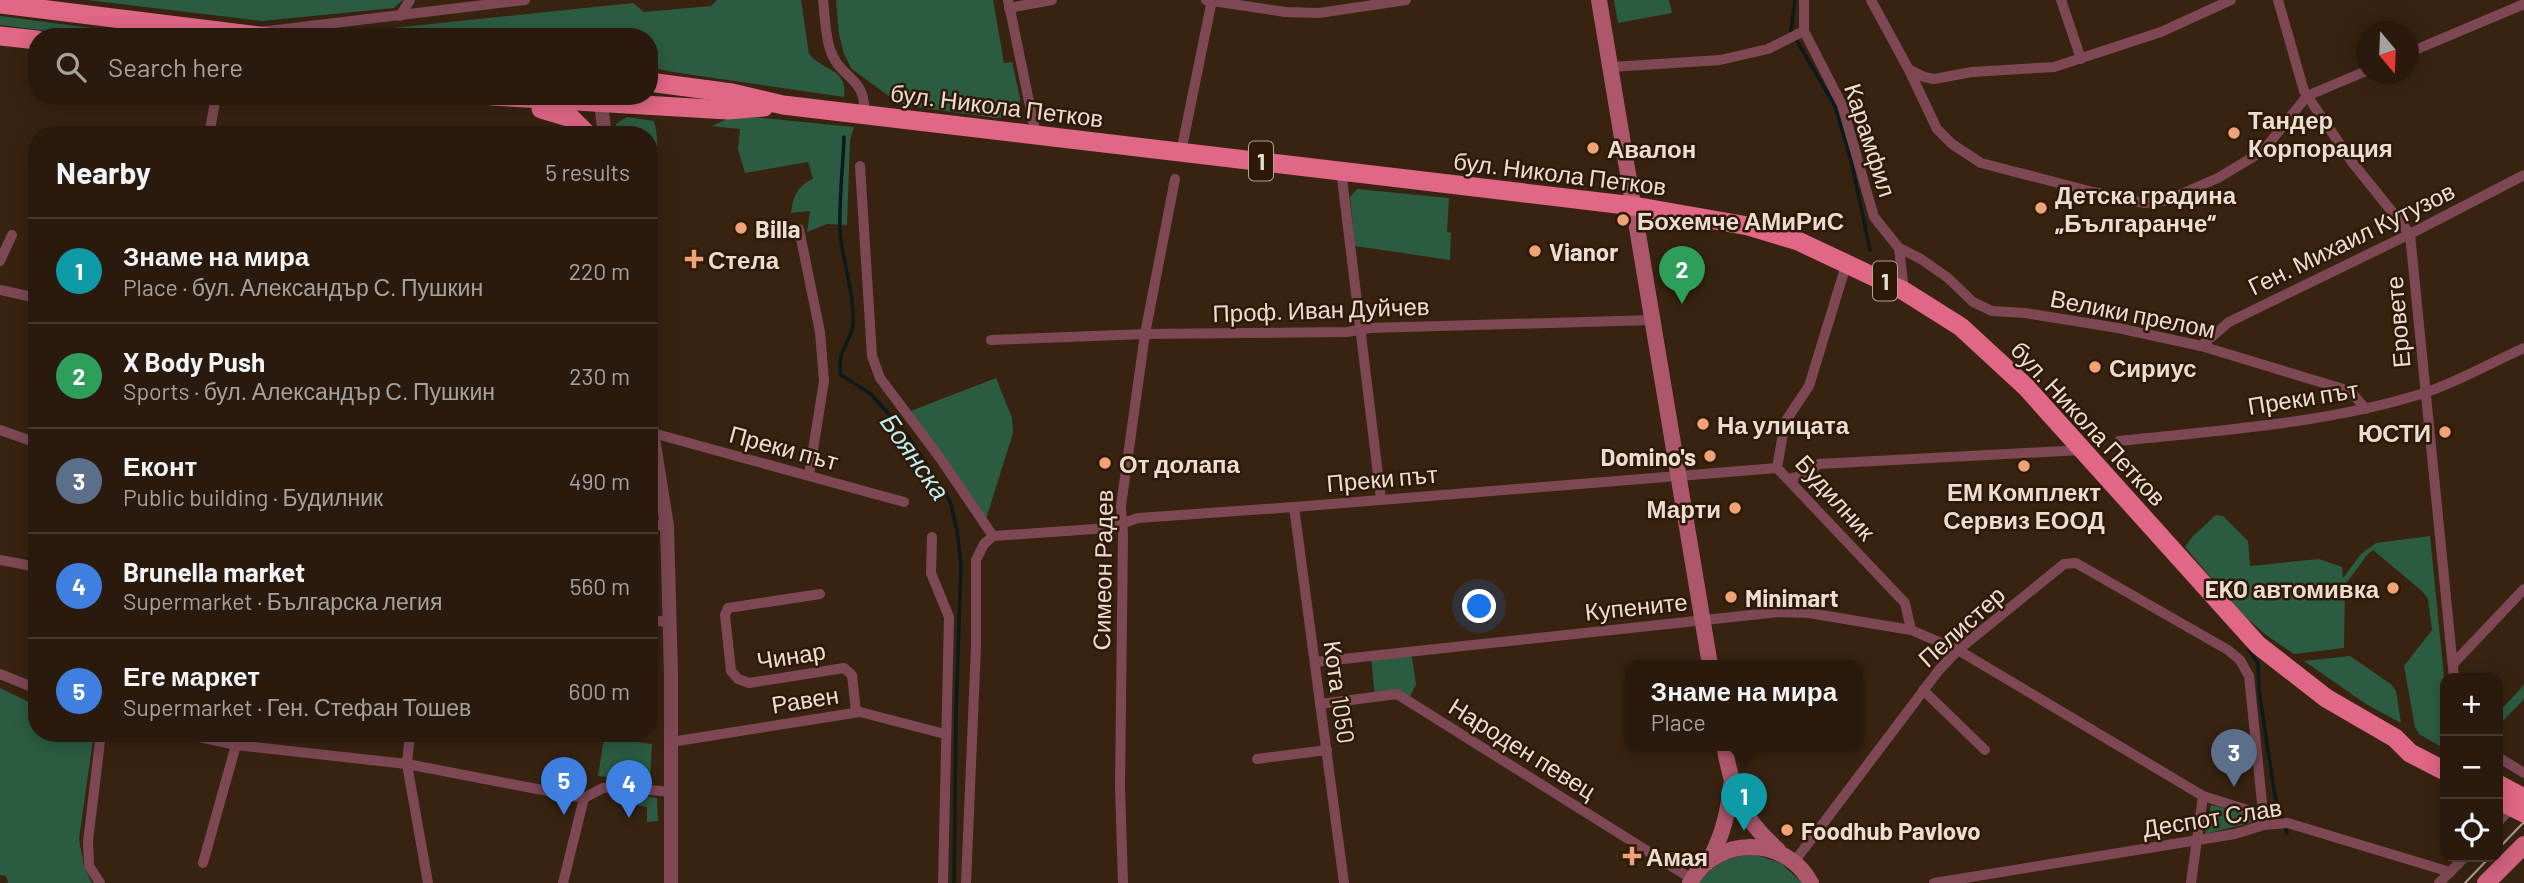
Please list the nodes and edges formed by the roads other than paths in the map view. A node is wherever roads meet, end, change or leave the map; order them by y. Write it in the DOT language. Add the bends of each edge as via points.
graph roads {
  1 [pos="410,0"];
  2 [pos="525,0"];
  3 [pos="823,0"];
  4 [pos="1052,0"];
  5 [pos="1210,0"];
  6 [pos="1406,0"];
  7 [pos="1599,0"];
  8 [pos="1804,0"];
  9 [pos="1871,0"];
  10 [pos="2061,0"];
  11 [pos="2231,0"];
  12 [pos="2278,0"];
  13 [pos="0,4"];
  14 [pos="1009,4"];
  15 [pos="2524,4"];
  16 [pos="400,16"];
  17 [pos="194,28"];
  18 [pos="295,28"];
  19 [pos="1804,31"];
  20 [pos="0,36"];
  21 [pos="28,39"];
  22 [pos="2419,49"];
  23 [pos="2081,59"];
  24 [pos="1611,67"];
  25 [pos="1909,70"];
  26 [pos="2356,76"];
  27 [pos="658,83"];
  28 [pos="2307,96"];
  29 [pos="658,104"];
  30 [pos="214,105"];
  31 [pos="527,105"];
  32 [pos="602,105"];
  33 [pos="783,105"];
  34 [pos="864,114"];
  35 [pos="211,126"];
  36 [pos="579,126"];
  37 [pos="604,126"];
  38 [pos="1036,135"];
  39 [pos="1181,152"];
  40 [pos="860,166"];
  41 [pos="1341,170"];
  42 [pos="2524,175"];
  43 [pos="1175,179"];
  44 [pos="1634,206"];
  45 [pos="799,229"];
  46 [pos="2410,234"];
  47 [pos="12,235"];
  48 [pos="1899,248"];
  49 [pos="0,261"];
  50 [pos="1847,262"];
  51 [pos="0,290"];
  52 [pos="1904,290"];
  53 [pos="28,296"];
  54 [pos="1653,320"];
  55 [pos="1359,330"];
  56 [pos="1145,334"];
  57 [pos="991,340"];
  58 [pos="2201,346"];
  59 [pos="2524,348"];
  60 [pos="2424,393"];
  61 [pos="2366,410"];
  62 [pos="0,430"];
  63 [pos="658,435"];
  64 [pos="28,440"];
  65 [pos="2119,441"];
  66 [pos="2085,450"];
  67 [pos="1777,468"];
  68 [pos="658,474"];
  69 [pos="809,475"];
  70 [pos="1678,475"];
  71 [pos="1788,479"];
  72 [pos="1381,499"];
  73 [pos="904,502"];
  74 [pos="1294,507"];
  75 [pos="1122,522"];
  76 [pos="658,525"];
  77 [pos="667,526"];
  78 [pos="993,536"];
  79 [pos="932,537"];
  80 [pos="0,560"];
  81 [pos="28,565"];
  82 [pos="2524,589"];
  83 [pos="820,594"];
  84 [pos="1703,620"];
  85 [pos="658,621"];
  86 [pos="668,622"];
  87 [pos="1911,630"];
  88 [pos="1958,650"];
  89 [pos="1709,660"];
  90 [pos="1315,662"];
  91 [pos="2453,664"];
  92 [pos="2454,673"];
  93 [pos="0,674"];
  94 [pos="28,685"];
  95 [pos="1923,690"];
  96 [pos="1320,704"];
  97 [pos="856,712"];
  98 [pos="945,734"];
  99 [pos="2395,738"];
  100 [pos="100,742"];
  101 [pos="222,742"];
  102 [pos="409,742"];
  103 [pos="671,742"];
  104 [pos="236,745"];
  105 [pos="1326,750"];
  106 [pos="1985,750"];
  107 [pos="1725,751"];
  108 [pos="2440,753"];
  109 [pos="1257,759"];
  110 [pos="2503,760"];
  111 [pos="407,764"];
  112 [pos="2440,768"];
  113 [pos="2524,773"];
  114 [pos="1731,783"];
  115 [pos="2503,789"];
  116 [pos="671,792"];
  117 [pos="2203,796"];
  118 [pos="584,798"];
  119 [pos="2517,802"];
  120 [pos="2503,817"];
  121 [pos="2264,825"];
  122 [pos="2199,840"];
  123 [pos="2524,845"];
  124 [pos="1710,859"];
  125 [pos="1790,859"];
  126 [pos="2524,861"];
  127 [pos="2460,862"];
  128 [pos="203,863"];
  129 [pos="2450,872"];
  130 [pos="1691,881"];
  131 [pos="100,883"];
  132 [pos="428,883"];
  133 [pos="564,883"];
  134 [pos="671,883"];
  135 [pos="943,883"];
  136 [pos="966,883"];
  137 [pos="1123,883"];
  138 [pos="1344,883"];
  139 [pos="1811,883"];
  140 [pos="1934,883"];
  141 [pos="2191,883"];
  142 [pos="2439,883"];
  143 [pos="2486,883"];
  144 [pos="2503,883"];
  1 -- 16 [label="street"];
  2 -- 16 [label="street"];
  3 -- 34 [label="street" via="830,50 859,86 865,98"];
  4 -- 14 [label="street"];
  5 -- 6 [label="street" via="1319,13"];
  5 -- 39 [label="street"];
  7 -- 24 [label="main road"];
  8 -- 19 [label="street, Карамфил"];
  9 -- 25 [label="street"];
  10 -- 23 [label="street"];
  11 -- 23 [label="street" via="2161,32"];
  12 -- 28 [label="street"];
  13 -- 17 [label="highway"];
  14 -- 38 [label="street"];
  15 -- 22 [label="street"];
  16 -- 18 [label="street"];
  19 -- 24 [label="street" via="1768,49 1720,60"];
  19 -- 48 [label="street, Карамфил" via="1842,105 1874,216"];
  20 -- 21 [label="highway"];
  23 -- 25 [label="street" via="2053,67 1934,79"];
  24 -- 44 [label="main road"];
  25 -- 28 [label="street" via="1937,130 1981,163 2145,203 2165,201 2218,178 2263,151"];
  26 -- 28 [label="street"];
  27 -- 33 [label="highway, бул. Никола Петков / 1"];
  28 -- 46 [label="street"];
  29 -- 33 [label="highway, бул. Никола Петков / 1" via="728,110"];
  30 -- 35 [label="street"];
  31 -- 36 [label="highway" via="571,118"];
  32 -- 37 [label="street"];
  33 -- 34 [label="highway, бул. Никола Петков / 1"];
  34 -- 38 [label="highway, бул. Никола Петков / 1"];
  38 -- 39 [label="highway, бул. Никола Петков / 1"];
  39 -- 41 [label="highway, бул. Никола Петков / 1"];
  40 -- 78 [label="street" via="875,368"];
  41 -- 44 [label="highway, бул. Никола Петков / 1"];
  41 -- 55 [label="street"];
  42 -- 46 [label="street, Ген. Михаил Кутузов"];
  43 -- 56 [label="street, Симеон Радев"];
  44 -- 50 [label="highway, бул. Никола Петков / 1" via="1748,226"];
  44 -- 54 [label="main road"];
  45 -- 69 [label="street" via="820,332 824,382"];
  46 -- 58 [label="street, Ген. Михаил Кутузов" via="2229,322"];
  46 -- 60 [label="street, Еровете"];
  47 -- 49 [label="street"];
  48 -- 52 [label="street"];
  48 -- 58 [label="street, Велики прелом" via="1992,311 2118,328"];
  50 -- 52 [label="highway, бул. Никола Петков / 1"];
  50 -- 67 [label="street, Будилник" via="1809,386 1785,422"];
  51 -- 53 [label="street"];
  52 -- 66 [label="highway, бул. Никола Петков / 1" via="1961,327"];
  54 -- 55 [label="street, Проф. Иван Дуйчев"];
  54 -- 70 [label="main road"];
  55 -- 56 [label="street, Проф. Иван Дуйчев"];
  55 -- 72 [label="street"];
  56 -- 57 [label="street, Проф. Иван Дуйчев"];
  56 -- 75 [label="street, Симеон Радев"];
  58 -- 61 [label="street, Велики прелом" via="2350,391"];
  59 -- 60 [label="street, Преки път"];
  60 -- 61 [label="street, Преки път"];
  60 -- 91 [label="street, Еровете"];
  61 -- 65 [label="street, Преки път"];
  62 -- 64 [label="street"];
  63 -- 69 [label="street, Преки път"];
  66 -- 71 [label="street" via="1819,464"];
  66 -- 99 [label="highway, бул. Никола Петков / 1" via="2258,645 2326,698"];
  67 -- 70 [label="street, Преки път"];
  67 -- 71 [label="street, Будилник"];
  68 -- 77 [label="street"];
  69 -- 73 [label="street, Преки път"];
  70 -- 72 [label="street, Преки път"];
  70 -- 84 [label="main road"];
  71 -- 87 [label="street, Будилник" via="1905,603"];
  72 -- 74 [label="street, Преки път"];
  74 -- 75 [label="street, Преки път"];
  74 -- 90 [label="street, Кота 1050"];
  75 -- 78 [label="street, Преки път" via="1109,528"];
  75 -- 137 [label="street, Симеон Радев"];
  76 -- 77 [label="street"];
  77 -- 86 [label="street"];
  78 -- 136 [label="street" via="976,560"];
  79 -- 98 [label="street" via="931,573 949,617"];
  80 -- 81 [label="street"];
  82 -- 91 [label="street"];
  83 -- 97 [label="street, Чинар" via="728,608 724,615 731,671 748,683 844,668 852,675"];
  84 -- 87 [label="street, Купените" via="1810,613"];
  84 -- 89 [label="main road"];
  84 -- 90 [label="street, Купените"];
  85 -- 86 [label="street"];
  86 -- 103 [label="street"];
  87 -- 88 [label="street, Купените"];
  88 -- 95 [label="street, Пелистер"];
  88 -- 117 [label="street"];
  88 -- 121 [label="street, Пелистер" via="2064,564 2076,563 2241,660 2249,676"];
  90 -- 96 [label="street, Кота 1050"];
  91 -- 92 [label="street, Еровете"];
  93 -- 94 [label="street"];
  95 -- 106 [label="street"];
  95 -- 125 [label="street, Пелистер"];
  96 -- 105 [label="street, Кота 1050"];
  96 -- 130 [label="street, Народен певец" via="1397,694"];
  97 -- 98 [label="street, Равен"];
  97 -- 103 [label="street, Равен"];
  98 -- 135 [label="street"];
  99 -- 108 [label="highway, бул. Никола Петков / 1" via="2415,740"];
  99 -- 112 [label="highway, бул. Никола Петков / 1" via="2410,753"];
  100 -- 131 [label="street" via="88,841 89,866"];
  101 -- 104 [label="street"];
  102 -- 111 [label="street"];
  103 -- 116 [label="street"];
  104 -- 111 [label="street"];
  104 -- 128 [label="street"];
  105 -- 109 [label="street"];
  105 -- 138 [label="street, Кота 1050"];
  107 -- 114 [label="main road"];
  110 -- 113 [label="street"];
  111 -- 118 [label="street"];
  111 -- 132 [label="street"];
  114 -- 124 [label="main road" via="1724,829"];
  114 -- 125 [label="main road" via="1754,826"];
  115 -- 119 [label="highway"];
  116 -- 118 [label="street" via="616,787"];
  116 -- 134 [label="street"];
  117 -- 121 [label="street" via="2257,813"];
  117 -- 122 [label="street"];
  118 -- 133 [label="street"];
  119 -- 120 [label="street"];
  121 -- 122 [label="street, Деспот Слав"];
  121 -- 129 [label="street, Деспот Слав" via="2288,823"];
  122 -- 140 [label="street, Деспот Слав"];
  122 -- 141 [label="street"];
  123 -- 143 [label="main road"];
  124 -- 125 [label="main road" via="1745,846 1765,848"];
  124 -- 130 [label="main road"];
  125 -- 139 [label="main road"];
  126 -- 144 [label="main road"];
  127 -- 129 [label="street"];
  129 -- 142 [label="street"];
}
